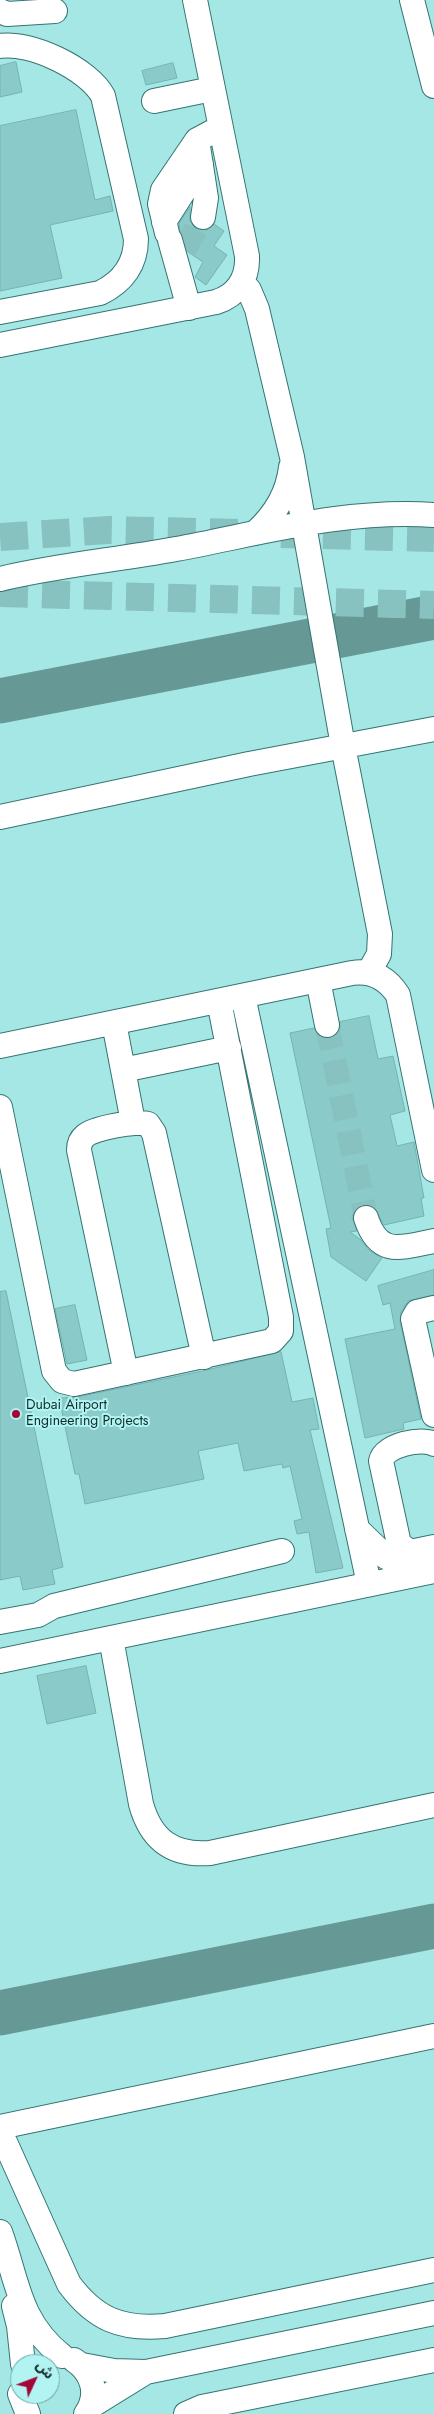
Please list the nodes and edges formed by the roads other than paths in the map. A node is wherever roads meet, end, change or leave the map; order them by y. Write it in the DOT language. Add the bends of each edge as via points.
graph roads {
  1 [pos="195,0"];
  2 [pos="412,0"];
  3 [pos="55,11"];
  4 [pos="0,12"];
  5 [pos="0,46"];
  6 [pos="434,86"];
  7 [pos="212,89"];
  8 [pos="154,101"];
  9 [pos="220,131"];
  10 [pos="197,140"];
  11 [pos="202,164"];
  12 [pos="204,217"];
  13 [pos="172,242"];
  14 [pos="242,282"];
  15 [pos="189,308"];
  16 [pos="0,312"];
  17 [pos="0,345"];
  18 [pos="292,458"];
  19 [pos="434,514"];
  20 [pos="304,523"];
  21 [pos="255,534"];
  22 [pos="0,579"];
  23 [pos="434,729"];
  24 [pos="343,746"];
  25 [pos="0,817"];
  26 [pos="369,972"];
  27 [pos="318,980"];
  28 [pos="243,996"];
  29 [pos="219,1001"];
  30 [pos="114,1022"];
  31 [pos="327,1025"];
  32 [pos="0,1046"];
  33 [pos="229,1048"];
  34 [pos="123,1070"];
  35 [pos="0,1107"];
  36 [pos="133,1122"];
  37 [pos="434,1170"];
  38 [pos="366,1218"];
  39 [pos="434,1241"];
  40 [pos="434,1308"];
  41 [pos="204,1357"];
  42 [pos="126,1373"];
  43 [pos="434,1415"];
  44 [pos="434,1444"];
  45 [pos="386,1485"];
  46 [pos="349,1491"];
  47 [pos="357,1529"];
  48 [pos="434,1548"];
  49 [pos="282,1551"];
  50 [pos="428,1572"];
  51 [pos="368,1584"];
  52 [pos="54,1606"];
  53 [pos="0,1608"];
  54 [pos="0,1622"];
  55 [pos="111,1638"];
  56 [pos="0,1662"];
  57 [pos="434,1805"];
  58 [pos="434,2036"];
  59 [pos="0,2127"];
  60 [pos="0,2131"];
  61 [pos="0,2232"];
  62 [pos="0,2257"];
  63 [pos="434,2270"];
  64 [pos="434,2313"];
  65 [pos="22,2354"];
  66 [pos="60,2360"];
  67 [pos="434,2360"];
  68 [pos="72,2361"];
  69 [pos="146,2372"];
  70 [pos="89,2410"];
  71 [pos="186,2414"];
  1 -- 7 [label="street"];
  2 -- 6 [label="street"];
  3 -- 4 [label="street"];
  5 -- 16 [label="street" via="17,45 33,49 84,73 100,90 136,239 130,267 109,288"];
  7 -- 8 [label="street"];
  7 -- 9 [label="street"];
  9 -- 10 [label="street"];
  9 -- 14 [label="street" via="247,256"];
  10 -- 11 [label="street"];
  10 -- 13 [label="street" via="163,190 160,204"];
  11 -- 12 [label="street" via="206,198"];
  11 -- 13 [label="street"];
  13 -- 15 [label="street"];
  14 -- 15 [label="street" via="224,299"];
  14 -- 18 [label="street" via="257,309"];
  15 -- 17 [label="street"];
  18 -- 20 [label="street"];
  18 -- 21 [label="street" via="286,492 273,514"];
  19 -- 20 [label="street" via="372,513"];
  20 -- 21 [label="street"];
  20 -- 24 [label="street"];
  21 -- 22 [label="street"];
  23 -- 24 [label="street"];
  24 -- 25 [label="street"];
  24 -- 26 [label="street" via="380,934 379,954"];
  26 -- 27 [label="street"];
  26 -- 37 [label="street" via="385,980 398,995"];
  27 -- 28 [label="street"];
  27 -- 31 [label="street"];
  28 -- 29 [label="street"];
  28 -- 46 [label="street"];
  29 -- 30 [label="street"];
  29 -- 33 [label="street"];
  30 -- 32 [label="street"];
  30 -- 34 [label="street"];
  33 -- 34 [label="street"];
  33 -- 41 [label="street" via="282,1324 277,1337 266,1344"];
  34 -- 36 [label="street"];
  35 -- 42 [label="street" via="57,1377 74,1384"];
  36 -- 41 [label="street" via="143,1121 154,1133"];
  36 -- 42 [label="street" via="89,1133 81,1140 79,1150"];
  38 -- 39 [label="street" via="375,1238 386,1246 400,1248"];
  40 -- 43 [label="street" via="417,1312 413,1324"];
  41 -- 42 [label="street"];
  44 -- 45 [label="street" via="421,1441 387,1450 382,1461"];
  45 -- 46 [label="street" via="380,1480"];
  45 -- 48 [label="street" via="402,1548 414,1552"];
  46 -- 47 [label="street"];
  47 -- 50 [label="street" via="386,1557 410,1569"];
  47 -- 51 [label="street"];
  49 -- 52 [label="street"];
  50 -- 51 [label="street"];
  51 -- 55 [label="street"];
  52 -- 53 [label="street" via="35,1602"];
  52 -- 54 [label="street" via="38,1615"];
  55 -- 56 [label="street"];
  55 -- 57 [label="street" via="145,1819 153,1832 172,1847 195,1854 210,1853"];
  58 -- 59 [label="street"];
  60 -- 63 [label="street" via="69,2284 94,2311 128,2326 165,2326"];
  61 -- 68 [label="street" via="28,2319 37,2333"];
  62 -- 65 [label="street" via="19,2326"];
  64 -- 69 [label="street"];
  66 -- 68 [label="street"];
  67 -- 71 [label="street" via="202,2407"];
  68 -- 69 [label="street" via="114,2371"];
  68 -- 70 [label="street" via="91,2380 93,2388"];
  69 -- 70 [label="street"];
}
